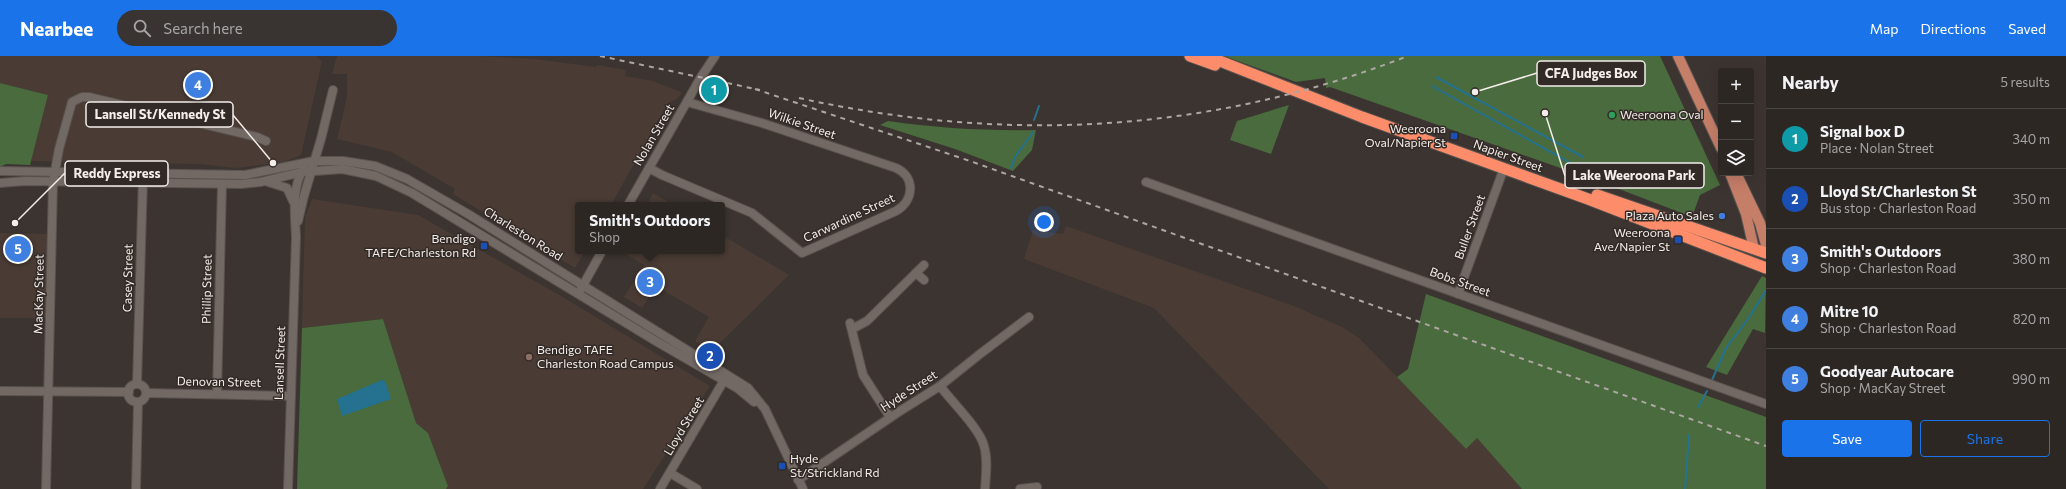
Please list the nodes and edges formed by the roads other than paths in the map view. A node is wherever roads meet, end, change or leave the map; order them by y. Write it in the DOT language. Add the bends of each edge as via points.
graph roads {
  1 [pos="709,56"];
  2 [pos="715,56"];
  3 [pos="1190,56"];
  4 [pos="1207,56"];
  5 [pos="1678,56"];
  6 [pos="701,77"];
  7 [pos="1266,80"];
  8 [pos="333,90"];
  9 [pos="687,102"];
  10 [pos="266,141"];
  11 [pos="1718,142"];
  12 [pos="312,161"];
  13 [pos="1505,165"];
  14 [pos="649,168"];
  15 [pos="0,171"];
  16 [pos="55,171"];
  17 [pos="312,171"];
  18 [pos="302,172"];
  19 [pos="143,173"];
  20 [pos="906,174"];
  21 [pos="1731,176"];
  22 [pos="1737,176"];
  23 [pos="264,181"];
  24 [pos="53,182"];
  25 [pos="142,182"];
  26 [pos="1146,182"];
  27 [pos="0,183"];
  28 [pos="222,184"];
  29 [pos="630,202"];
  30 [pos="294,207"];
  31 [pos="296,237"];
  32 [pos="1766,245"];
  33 [pos="1754,249"];
  34 [pos="1766,253"];
  35 [pos="531,254"];
  36 [pos="600,254"];
  37 [pos="1766,262"];
  38 [pos="526,263"];
  39 [pos="924,265"];
  40 [pos="1766,268"];
  41 [pos="916,273"];
  42 [pos="924,280"];
  43 [pos="583,285"];
  44 [pos="578,294"];
  45 [pos="1458,294"];
  46 [pos="1029,316"];
  47 [pos="726,377"];
  48 [pos="137,384"];
  49 [pos="940,386"];
  50 [pos="0,388"];
  51 [pos="16,390"];
  52 [pos="0,391"];
  53 [pos="49,391"];
  54 [pos="129,392"];
  55 [pos="146,393"];
  56 [pos="217,394"];
  57 [pos="291,396"];
  58 [pos="138,402"];
  59 [pos="1766,404"];
  60 [pos="890,417"];
  61 [pos="670,473"];
  62 [pos="798,480"];
  63 [pos="1037,485"];
  64 [pos="46,489"];
  65 [pos="136,489"];
  66 [pos="288,489"];
  67 [pos="660,489"];
  68 [pos="697,489"];
  69 [pos="803,489"];
  70 [pos="985,489"];
  71 [pos="1020,489"];
  1 -- 6 [label="street, Nolan Street"];
  2 -- 6 [label="street, Nolan Street"];
  3 -- 7 [label="highway, Napier Street"];
  4 -- 7 [label="highway, Napier Street"];
  5 -- 11 [label="main road"];
  6 -- 9 [label="street, Nolan Street"];
  7 -- 13 [label="highway, Napier Street"];
  8 -- 12 [label="street, Lansell Street"];
  9 -- 14 [label="street, Nolan Street"];
  9 -- 20 [label="street, Wilkie Street" via="768,125 884,164"];
  10 -- 16 [label="street, MacKay Street" via="82,97 72,102"];
  12 -- 17 [label="street, Lansell Street"];
  12 -- 18 [label="street, Lansell Street"];
  12 -- 19 [label="street, Charleston Road" via="245,174"];
  12 -- 35 [label="street, Charleston Road" via="352,161 385,169 468,214"];
  13 -- 33 [label="highway, Napier Street"];
  13 -- 40 [label="highway, Napier Street"];
  13 -- 45 [label="street, Buller Street"];
  14 -- 20 [label="street, Carwardine Street" via="752,213 803,253 900,209 907,202 910,193"];
  14 -- 29 [label="street, Nolan Street"];
  15 -- 16 [label="street, Charleston Road"];
  16 -- 19 [label="street, Charleston Road"];
  16 -- 24 [label="street, MacKay Street"];
  17 -- 18 [label="street, Charleston Road"];
  17 -- 31 [label="street, Lansell Street" via="301,207"];
  17 -- 38 [label="street, Charleston Road" via="349,170 372,174 391,182"];
  18 -- 23 [label="street, Charleston Road"];
  18 -- 30 [label="street, Lansell Street" via="296,189"];
  19 -- 25 [label="street, Casey Street"];
  21 -- 33 [label="main road" via="1746,214"];
  22 -- 32 [label="main road" via="1760,223"];
  23 -- 28 [label="street"];
  23 -- 30 [label="street" via="287,188 292,195"];
  24 -- 25 [label="street"];
  24 -- 27 [label="street"];
  24 -- 53 [label="street, MacKay Street"];
  25 -- 28 [label="street"];
  25 -- 48 [label="street, Casey Street"];
  26 -- 45 [label="street, Bobs Street"];
  28 -- 56 [label="street, Phillip Street"];
  30 -- 31 [label="street, Lansell Street"];
  31 -- 57 [label="street, Lansell Street"];
  33 -- 34 [label="highway, Napier Street"];
  33 -- 37 [label="highway" via="1758,258"];
  35 -- 38 [label="street"];
  35 -- 43 [label="street, Charleston Road"];
  36 -- 43 [label="street"];
  38 -- 44 [label="street, Charleston Road"];
  39 -- 41 [label="street"];
  41 -- 42 [label="street"];
  41 -- 60 [label="street" via="867,321 851,326 863,375"];
  43 -- 44 [label="street"];
  43 -- 47 [label="street, Charleston Road"];
  44 -- 47 [label="street, Charleston Road"];
  45 -- 59 [label="street, Bobs Street"];
  46 -- 49 [label="street, Hyde Street"];
  47 -- 61 [label="street, Lloyd Street"];
  47 -- 62 [label="street" via="755,396 765,409"];
  48 -- 54 [label="street" via="132,386"];
  48 -- 55 [label="street" via="144,388"];
  49 -- 60 [label="street, Hyde Street"];
  49 -- 70 [label="street" via="983,441 986,455"];
  50 -- 51 [label="street"];
  51 -- 52 [label="street"];
  51 -- 53 [label="street"];
  53 -- 54 [label="street"];
  53 -- 64 [label="street, MacKay Street"];
  54 -- 58 [label="street" via="130,398"];
  55 -- 56 [label="street, Denovan Street"];
  55 -- 58 [label="street" via="143,400"];
  56 -- 57 [label="street, Denovan Street"];
  57 -- 66 [label="street, Lansell Street"];
  58 -- 65 [label="street"];
  60 -- 62 [label="street, Hyde Street"];
  61 -- 67 [label="street, Lloyd Street"];
  61 -- 68 [label="street"];
  62 -- 69 [label="street"];
  63 -- 71 [label="street"];
}
